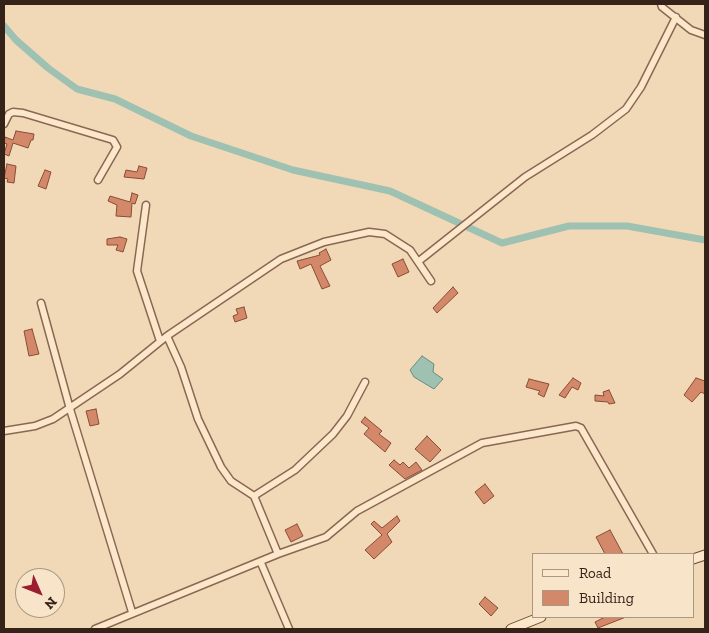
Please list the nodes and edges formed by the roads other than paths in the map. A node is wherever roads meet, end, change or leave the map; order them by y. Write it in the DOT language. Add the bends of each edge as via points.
graph roads {
  1 [pos="662,4"];
  2 [pos="676,17"];
  3 [pos="705,35"];
  4 [pos="4,124"];
  5 [pos="98,180"];
  6 [pos="146,205"];
  7 [pos="419,261"];
  8 [pos="431,281"];
  9 [pos="41,303"];
  10 [pos="167,336"];
  11 [pos="160,341"];
  12 [pos="365,382"];
  13 [pos="70,409"];
  14 [pos="4,431"];
  15 [pos="254,496"];
  16 [pos="652,553"];
  17 [pos="278,554"];
  18 [pos="261,563"];
  19 [pos="132,612"];
  20 [pos="538,618"];
  21 [pos="96,629"];
  22 [pos="289,629"];
  23 [pos="511,629"];
  1 -- 2 [label="street"];
  2 -- 3 [label="street" via="691,30"];
  2 -- 7 [label="street" via="641,87 626,109 525,177"];
  4 -- 5 [label="street" via="9,114 23,113 114,140 117,147"];
  6 -- 11 [label="street" via="137,271"];
  7 -- 8 [label="street"];
  7 -- 10 [label="street" via="410,250 385,234 369,232 324,242 281,259"];
  9 -- 13 [label="street"];
  10 -- 11 [label="street"];
  10 -- 15 [label="street" via="198,419 221,467 231,481"];
  11 -- 13 [label="street"];
  12 -- 15 [label="street" via="333,434 295,470"];
  13 -- 14 [label="street" via="35,426"];
  13 -- 19 [label="street"];
  15 -- 17 [label="street"];
  16 -- 17 [label="street" via="581,428 576,426 482,443 357,511 326,537"];
  17 -- 18 [label="street"];
  18 -- 19 [label="street"];
  18 -- 22 [label="street"];
  19 -- 21 [label="street"];
  20 -- 23 [label="main road"];
}
